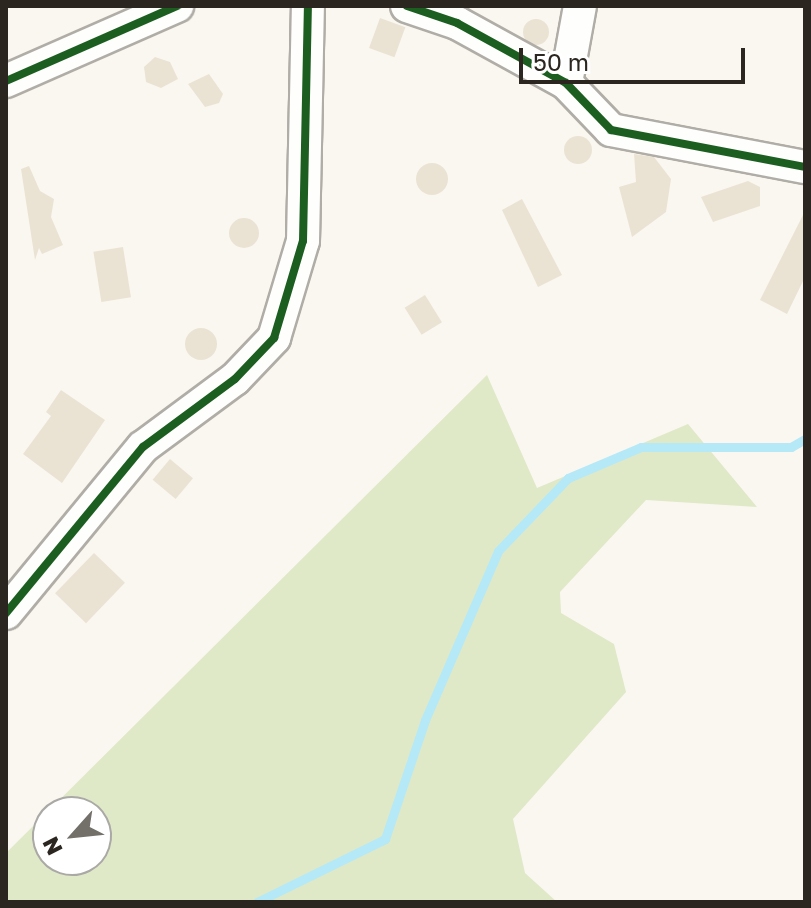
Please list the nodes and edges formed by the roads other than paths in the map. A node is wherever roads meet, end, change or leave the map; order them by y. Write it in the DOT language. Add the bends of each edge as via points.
graph roads {
  1 [pos="177,6"];
  2 [pos="308,6"];
  3 [pos="407,6"];
  4 [pos="580,6"];
  5 [pos="6,81"];
  6 [pos="566,83"];
  7 [pos="805,167"];
  8 [pos="6,613"];
  1 -- 5 [label="street"];
  2 -- 8 [label="street" via="303,241 274,338 235,379 143,447"];
  3 -- 6 [label="street" via="457,23"];
  4 -- 6 [label="street"];
  6 -- 7 [label="street" via="611,130"];
}
